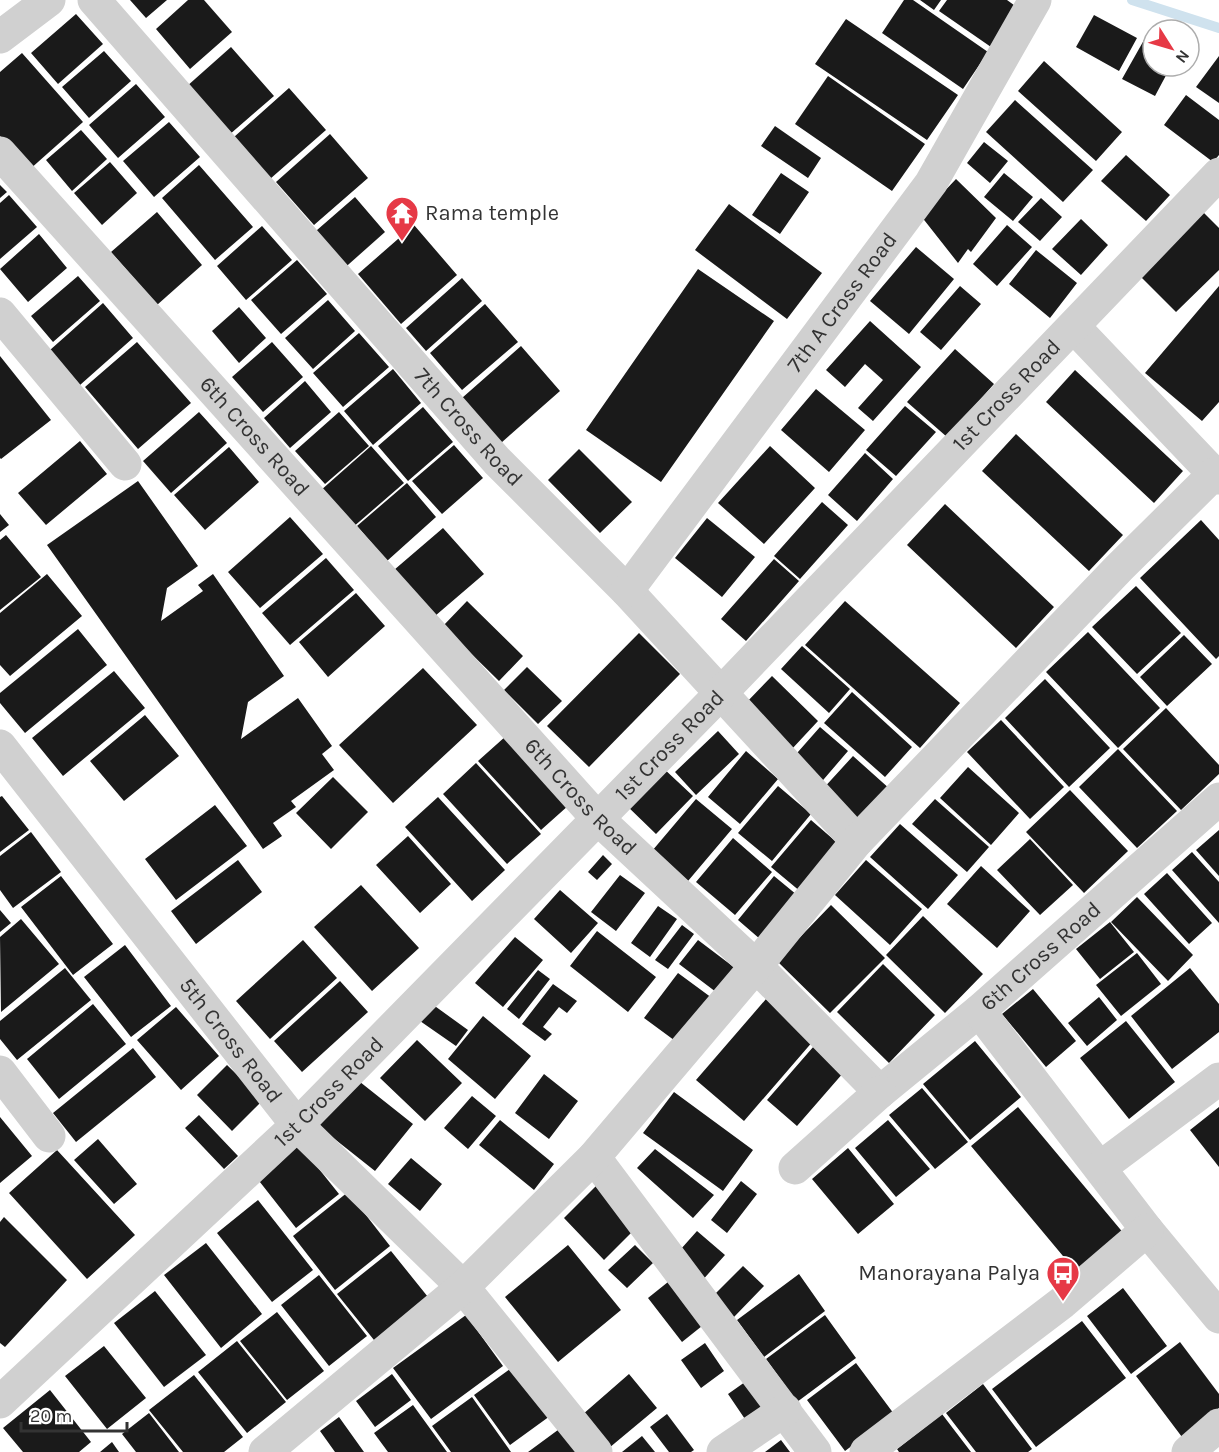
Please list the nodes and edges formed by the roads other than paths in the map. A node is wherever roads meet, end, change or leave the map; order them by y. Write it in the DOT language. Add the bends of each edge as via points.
graph roads {
  1 [pos="49,0"];
  2 [pos="94,0"];
  3 [pos="1035,0"];
  4 [pos="0,37"];
  5 [pos="0,153"];
  6 [pos="1219,174"];
  7 [pos="0,314"];
  8 [pos="1074,327"];
  9 [pos="124,464"];
  10 [pos="1217,476"];
  11 [pos="627,591"];
  12 [pos="721,693"];
  13 [pos="0,746"];
  14 [pos="1219,799"];
  15 [pos="597,818"];
  16 [pos="857,841"];
  17 [pos="756,966"];
  18 [pos="979,1011"];
  19 [pos="0,1072"];
  20 [pos="1219,1079"];
  21 [pos="880,1092"];
  22 [pos="297,1125"];
  23 [pos="49,1136"];
  24 [pos="594,1157"];
  25 [pos="1101,1167"];
  26 [pos="795,1168"];
  27 [pos="1148,1230"];
  28 [pos="463,1287"];
  29 [pos="1217,1310"];
  30 [pos="0,1402"];
  31 [pos="785,1410"];
  32 [pos="1219,1425"];
  33 [pos="265,1452"];
  34 [pos="596,1452"];
  35 [pos="723,1452"];
  36 [pos="815,1452"];
  37 [pos="866,1452"];
  38 [pos="1188,1452"];
  1 -- 4 [label="street"];
  2 -- 11 [label="street, 7th Cross Road" via="497,461"];
  3 -- 11 [label="street, 7th A Cross Road" via="931,183"];
  5 -- 15 [label="street, 6th Cross Road"];
  6 -- 8 [label="street, 1st Cross Road"];
  7 -- 9 [label="street"];
  8 -- 10 [label="street"];
  8 -- 12 [label="street, 1st Cross Road"];
  10 -- 16 [label="street" via="1119,568"];
  11 -- 12 [label="street, 7th Cross Road"];
  12 -- 15 [label="street, 1st Cross Road"];
  12 -- 16 [label="street, 7th Cross Road"];
  13 -- 22 [label="street, 5th Cross Road"];
  14 -- 18 [label="street, 6th Cross Road"];
  15 -- 17 [label="street, 6th Cross Road"];
  15 -- 22 [label="street, 1st Cross Road"];
  16 -- 17 [label="street"];
  17 -- 21 [label="street, 6th Cross Road"];
  17 -- 24 [label="street"];
  18 -- 21 [label="street, 6th Cross Road"];
  18 -- 25 [label="street"];
  19 -- 23 [label="street"];
  20 -- 25 [label="street"];
  21 -- 26 [label="street"];
  22 -- 28 [label="street, 5th Cross Road"];
  22 -- 30 [label="street, 1st Cross Road"];
  24 -- 28 [label="street"];
  24 -- 31 [label="street"];
  25 -- 27 [label="street"];
  27 -- 29 [label="street"];
  27 -- 37 [label="street" via="1063,1302"];
  28 -- 33 [label="street"];
  28 -- 34 [label="street, 5th Cross Road"];
  31 -- 35 [label="street"];
  31 -- 36 [label="street"];
  32 -- 38 [label="street"];
}
